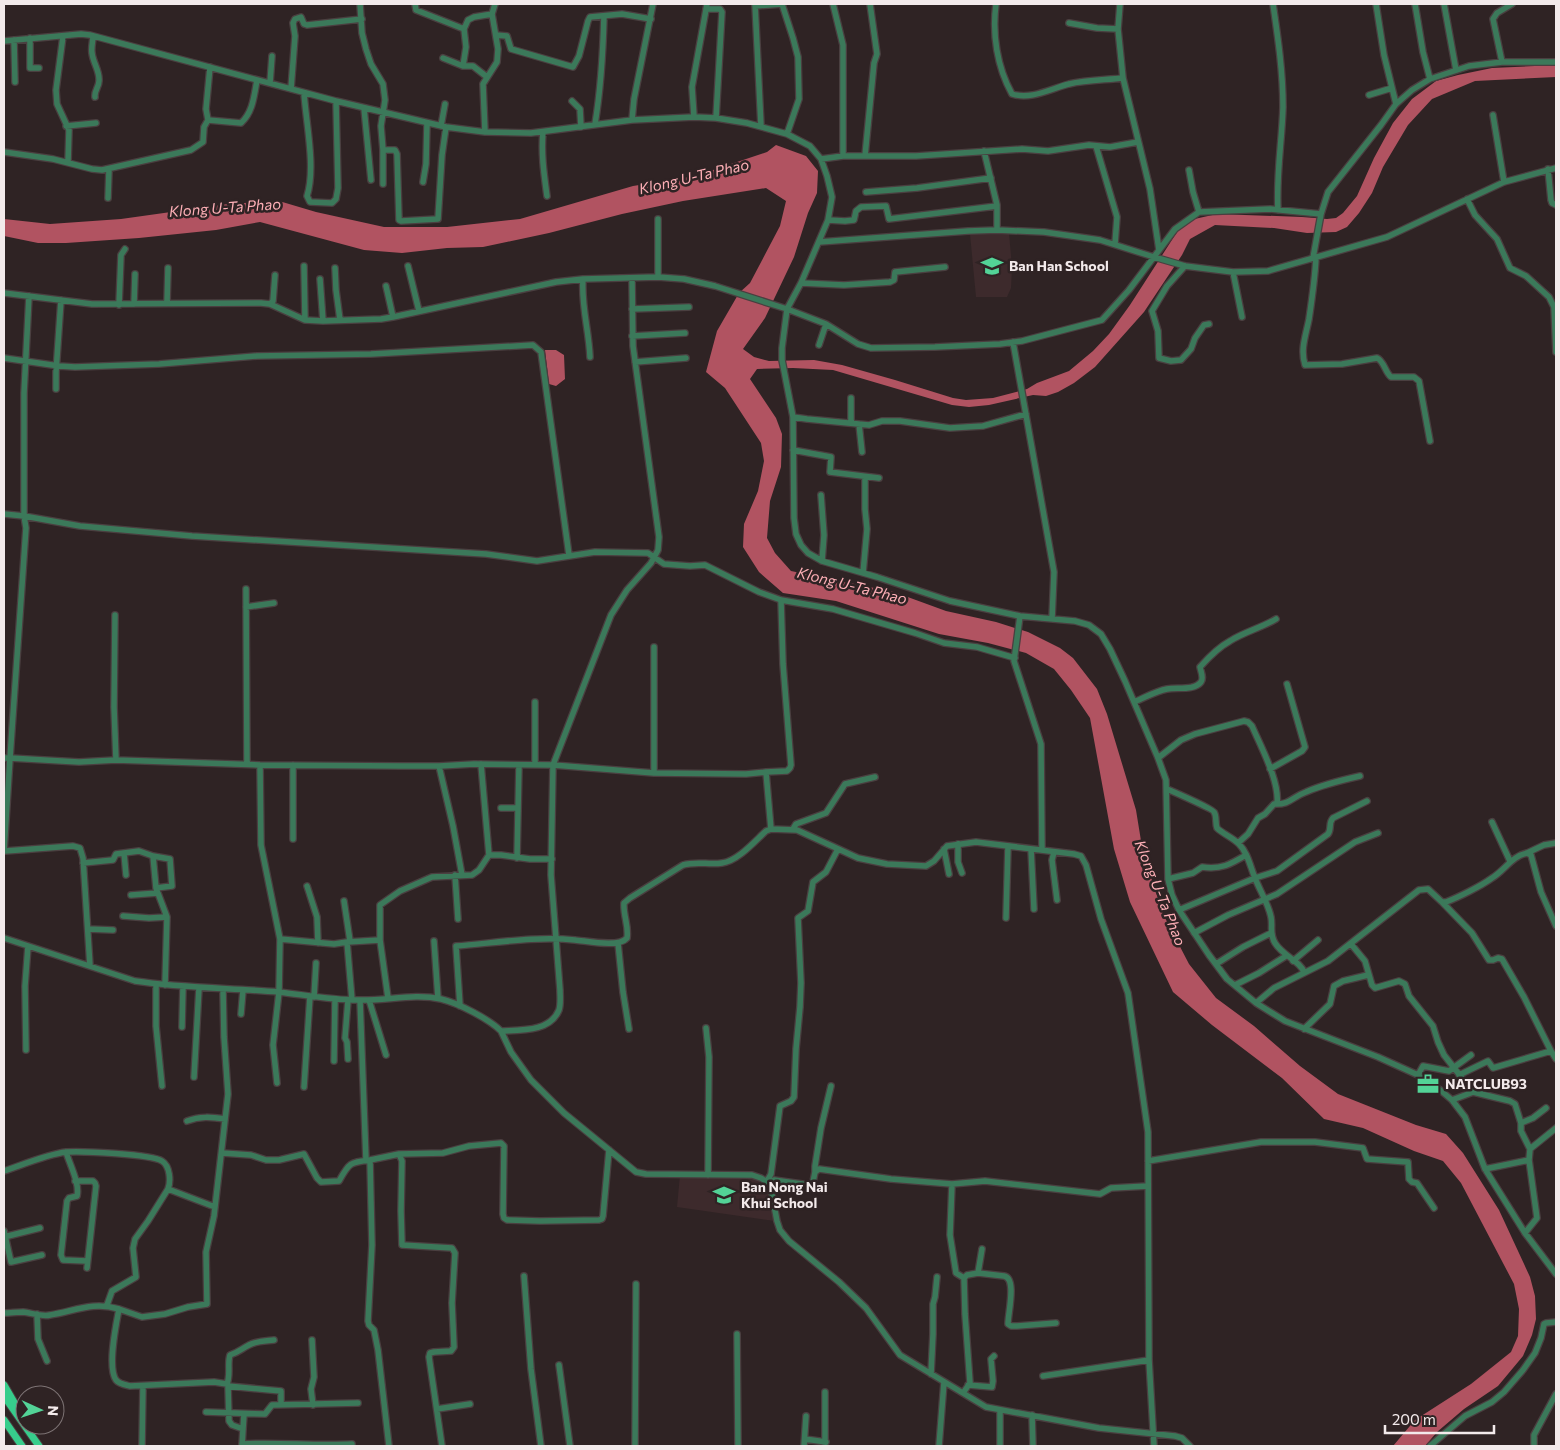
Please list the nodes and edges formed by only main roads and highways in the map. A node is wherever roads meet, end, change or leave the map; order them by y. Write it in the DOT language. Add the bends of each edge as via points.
graph roads {
  1 [pos="4,1385"];
  2 [pos="4,1396"];
  3 [pos="15,1404"];
  4 [pos="4,1420"];
  5 [pos="4,1425"];
  6 [pos="33,1435"];
  7 [pos="21,1446"];
  8 [pos="39,1446"];
  1 -- 3 [label="main road"];
  2 -- 8 [label="main road"];
  4 -- 7 [label="main road"];
  5 -- 7 [label="main road"];
  6 -- 8 [label="main road"];
}
